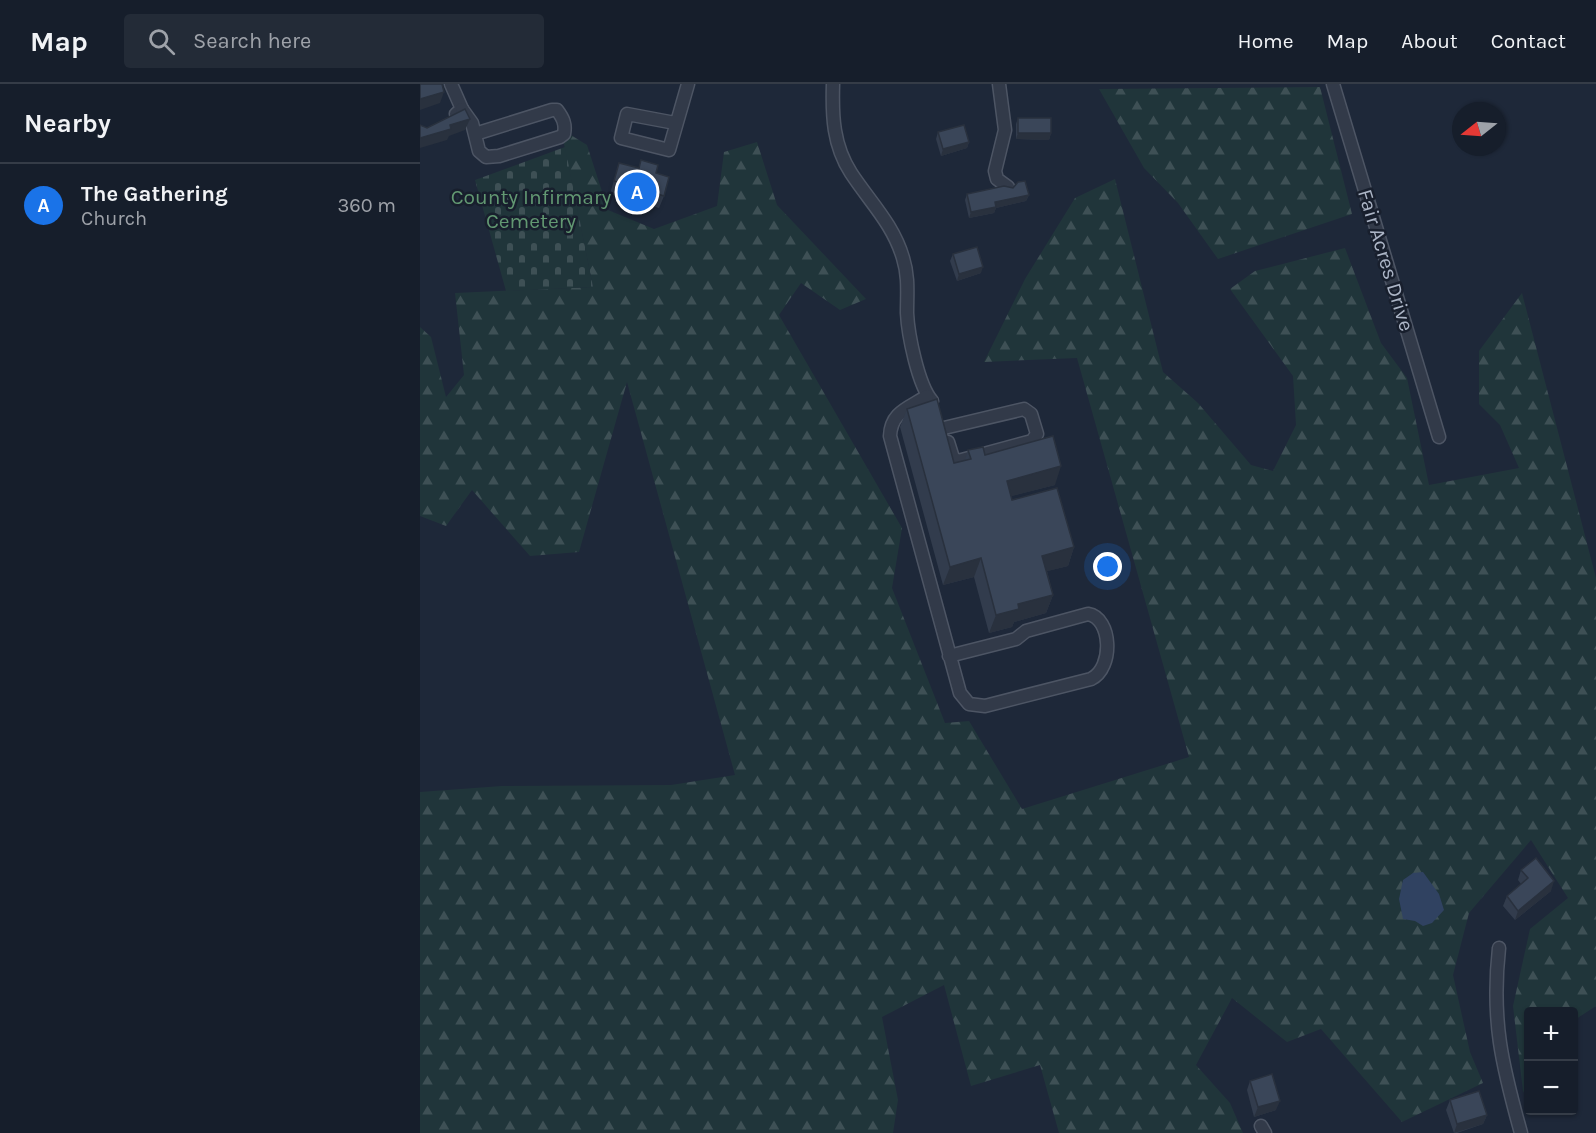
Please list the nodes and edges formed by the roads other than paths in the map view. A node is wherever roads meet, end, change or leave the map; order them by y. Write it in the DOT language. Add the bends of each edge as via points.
graph roads {
  1 [pos="451,84"];
  2 [pos="688,84"];
  3 [pos="833,84"];
  4 [pos="999,84"];
  5 [pos="1333,84"];
  6 [pos="462,109"];
  7 [pos="448,120"];
  8 [pos="675,123"];
  9 [pos="476,134"];
  10 [pos="1008,187"];
  11 [pos="927,396"];
  12 [pos="944,428"];
  13 [pos="1438,437"];
  14 [pos="950,656"];
  15 [pos="1499,948"];
  16 [pos="1521,1133"];
  1 -- 6 [label="street"];
  2 -- 8 [label="street"];
  3 -- 11 [label="street" via="833,122 838,146 850,172 886,218 904,261 910,333"];
  4 -- 10 [label="street" via="1005,130 994,171 997,179"];
  5 -- 13 [label="street, Fair Acres Drive"];
  6 -- 7 [label="street"];
  6 -- 9 [label="street"];
  8 -- 8 [label="street" via="669,150 621,138 627,114"];
  9 -- 9 [label="street" via="479,151 491,158 560,137 565,128 563,118 552,110"];
  11 -- 12 [label="street" via="938,410"];
  11 -- 14 [label="street" via="896,415 890,436"];
  12 -- 12 [label="street" via="953,458 958,461 1036,437 1031,414 1024,409"];
  14 -- 14 [label="street" via="962,697 981,707 1094,678 1106,666 1107,647 1099,620 1085,614 1024,631 1016,639"];
  15 -- 16 [label="street" via="1496,1030"];
}
